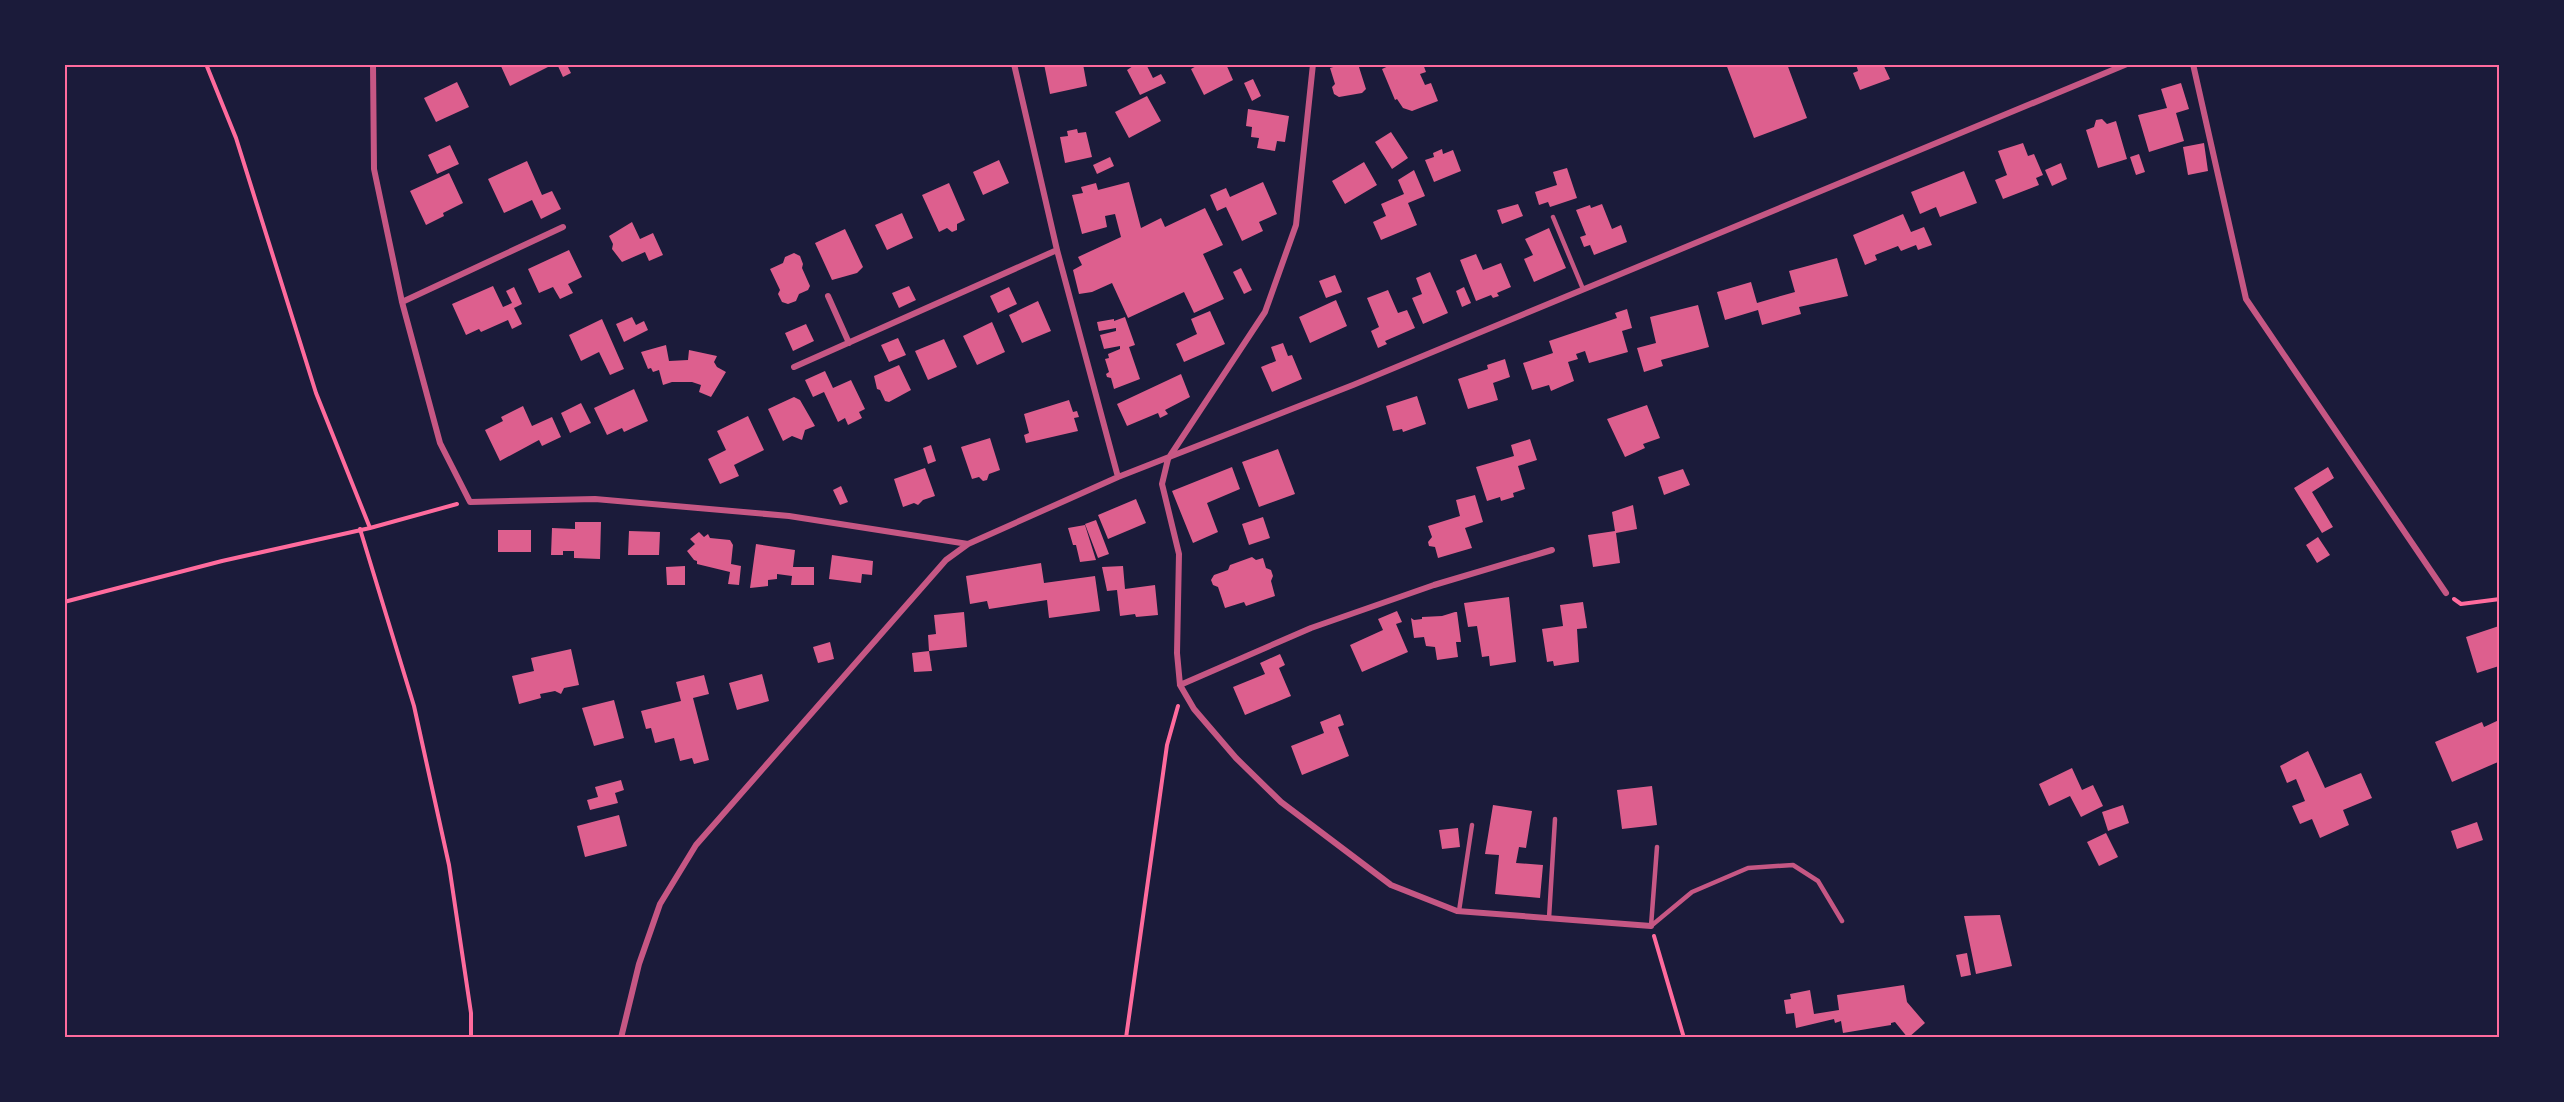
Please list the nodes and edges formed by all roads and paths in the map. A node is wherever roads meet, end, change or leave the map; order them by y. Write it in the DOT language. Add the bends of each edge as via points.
graph roads {
  1 [pos="206,64"];
  2 [pos="373,64"];
  3 [pos="1014,64"];
  4 [pos="1313,64"];
  5 [pos="2127,64"];
  6 [pos="2193,64"];
  7 [pos="1553,217"];
  8 [pos="563,227"];
  9 [pos="1057,250"];
  10 [pos="1583,290"];
  11 [pos="828,296"];
  12 [pos="402,302"];
  13 [pos="849,343"];
  14 [pos="794,367"];
  15 [pos="1168,459"];
  16 [pos="1118,477"];
  17 [pos="442,507"];
  18 [pos="370,528"];
  19 [pos="360,529"];
  20 [pos="968,544"];
  21 [pos="1552,550"];
  22 [pos="2446,593"];
  23 [pos="2499,599"];
  24 [pos="64,602"];
  25 [pos="1181,688"];
  26 [pos="1555,819"];
  27 [pos="1472,825"];
  28 [pos="1657,847"];
  29 [pos="1459,911"];
  30 [pos="1549,918"];
  31 [pos="1842,921"];
  32 [pos="1651,926"];
  33 [pos="471,1038"];
  34 [pos="621,1038"];
  35 [pos="1126,1038"];
  36 [pos="1684,1038"];
  1 -- 18 [label="path" via="236,138 316,393"];
  2 -- 12 [label="street" via="374,169"];
  3 -- 9 [label="street"];
  4 -- 15 [label="street" via="1296,225 1265,312"];
  5 -- 10 [label="street"];
  6 -- 22 [label="street" via="2246,299"];
  7 -- 10 [label="lane"];
  8 -- 12 [label="street"];
  9 -- 13 [label="street"];
  9 -- 16 [label="street"];
  10 -- 15 [label="street"];
  11 -- 13 [label="street"];
  12 -- 20 [label="street" via="440,443 470,502 606,500 789,516"];
  13 -- 14 [label="street"];
  15 -- 16 [label="street"];
  15 -- 25 [label="street" via="1162,484 1179,554 1177,653"];
  16 -- 20 [label="street"];
  17 -- 18 [label="path"];
  18 -- 19 [label="path"];
  19 -- 24 [label="path"];
  19 -- 33 [label="path" via="414,706 446,853 471,1013"];
  20 -- 34 [label="street" via="946,560 696,845 660,904 639,964"];
  21 -- 25 [label="street" via="1434,585 1311,628"];
  22 -- 23 [label="path" via="2461,604"];
  25 -- 29 [label="street" via="1236,758 1281,802 1391,885"];
  25 -- 35 [label="path" via="1167,745"];
  26 -- 30 [label="lane"];
  27 -- 29 [label="lane"];
  28 -- 32 [label="lane"];
  29 -- 30 [label="street"];
  30 -- 32 [label="street"];
  31 -- 32 [label="lane" via="1818,881 1793,865 1748,868 1692,892"];
  32 -- 36 [label="path"];
}
